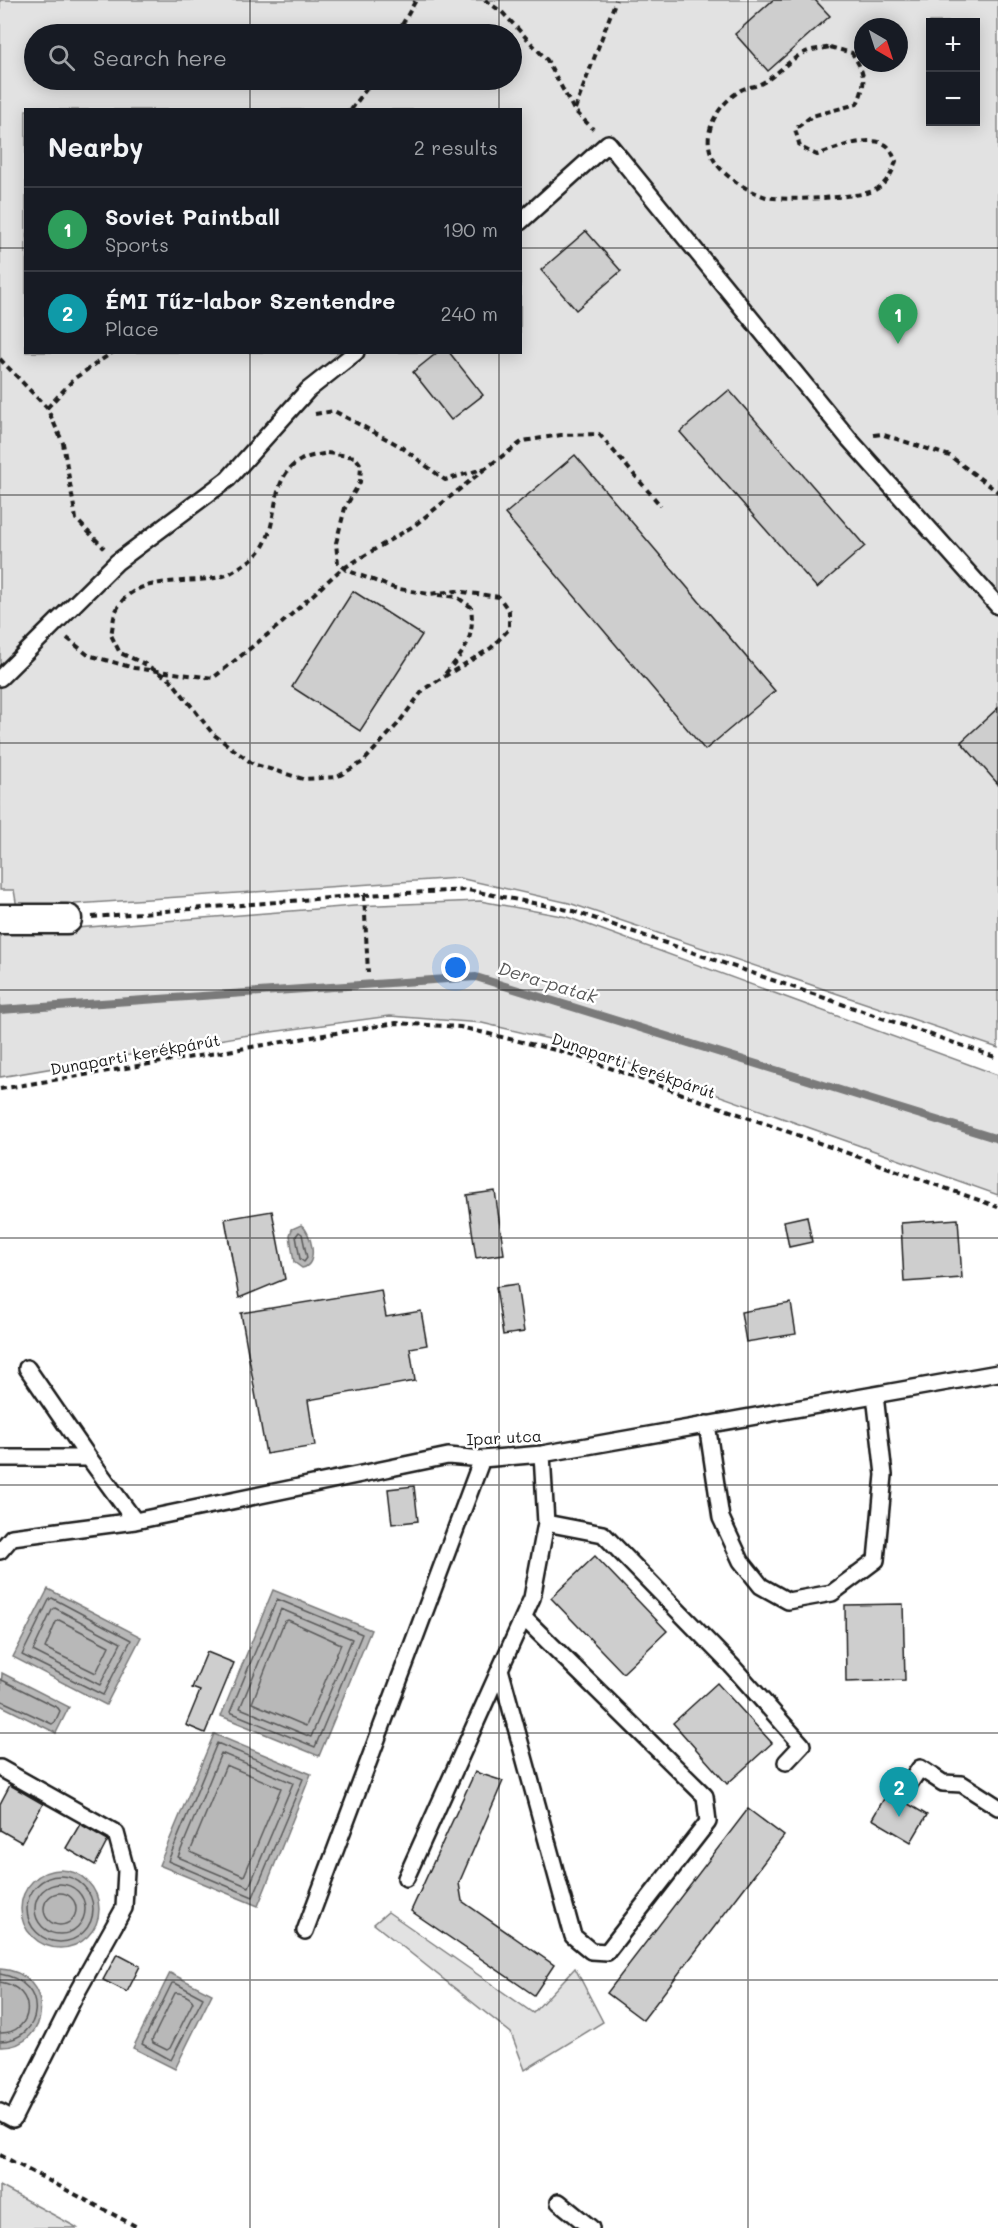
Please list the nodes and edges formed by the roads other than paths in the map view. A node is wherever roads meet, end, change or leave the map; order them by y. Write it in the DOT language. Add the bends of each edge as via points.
graph roads {
  1 [pos="522,220"];
  2 [pos="353,354"];
  3 [pos="998,606"];
  4 [pos="0,678"];
  5 [pos="0,918"];
  6 [pos="67,919"];
  7 [pos="27,1368"];
  8 [pos="998,1373"];
  9 [pos="875,1395"];
  10 [pos="707,1424"];
  11 [pos="542,1454"];
  12 [pos="0,1458"];
  13 [pos="89,1458"];
  14 [pos="482,1459"];
  15 [pos="135,1521"];
  16 [pos="546,1523"];
  17 [pos="0,1551"];
  18 [pos="524,1618"];
  19 [pos="500,1669"];
  20 [pos="786,1762"];
  21 [pos="0,1768"];
  22 [pos="905,1790"];
  23 [pos="998,1807"];
  24 [pos="406,1878"];
  25 [pos="305,1931"];
  26 [pos="0,2112"];
  27 [pos="559,2202"];
  28 [pos="591,2228"];
  1 -- 3 [label="lane" via="608,143 849,439"];
  2 -- 4 [label="lane" via="308,390 228,479 117,562"];
  5 -- 6 [label="street"];
  7 -- 13 [label="lane"];
  8 -- 9 [label="lane, Ipar utca"];
  9 -- 10 [label="lane, Ipar utca"];
  9 -- 10 [label="lane" via="884,1475 876,1560 832,1593 788,1601 761,1587 741,1561 721,1518"];
  10 -- 11 [label="lane, Ipar utca"];
  11 -- 14 [label="lane, Ipar utca"];
  11 -- 16 [label="lane"];
  12 -- 13 [label="lane"];
  13 -- 15 [label="lane"];
  14 -- 15 [label="lane, Ipar utca" via="448,1456"];
  14 -- 25 [label="lane"];
  15 -- 17 [label="lane, Ipar utca" via="12,1537"];
  16 -- 18 [label="lane" via="532,1599"];
  16 -- 20 [label="lane" via="603,1534 731,1665 802,1745"];
  18 -- 19 [label="lane"];
  18 -- 19 [label="lane" via="705,1796 708,1822 607,1952 591,1951 573,1936"];
  19 -- 24 [label="lane"];
  21 -- 26 [label="lane" via="116,1833 126,1870 124,1908 13,2119"];
  22 -- 23 [label="lane" via="920,1768 943,1784 962,1784"];
  27 -- 28 [label="lane"];
}
